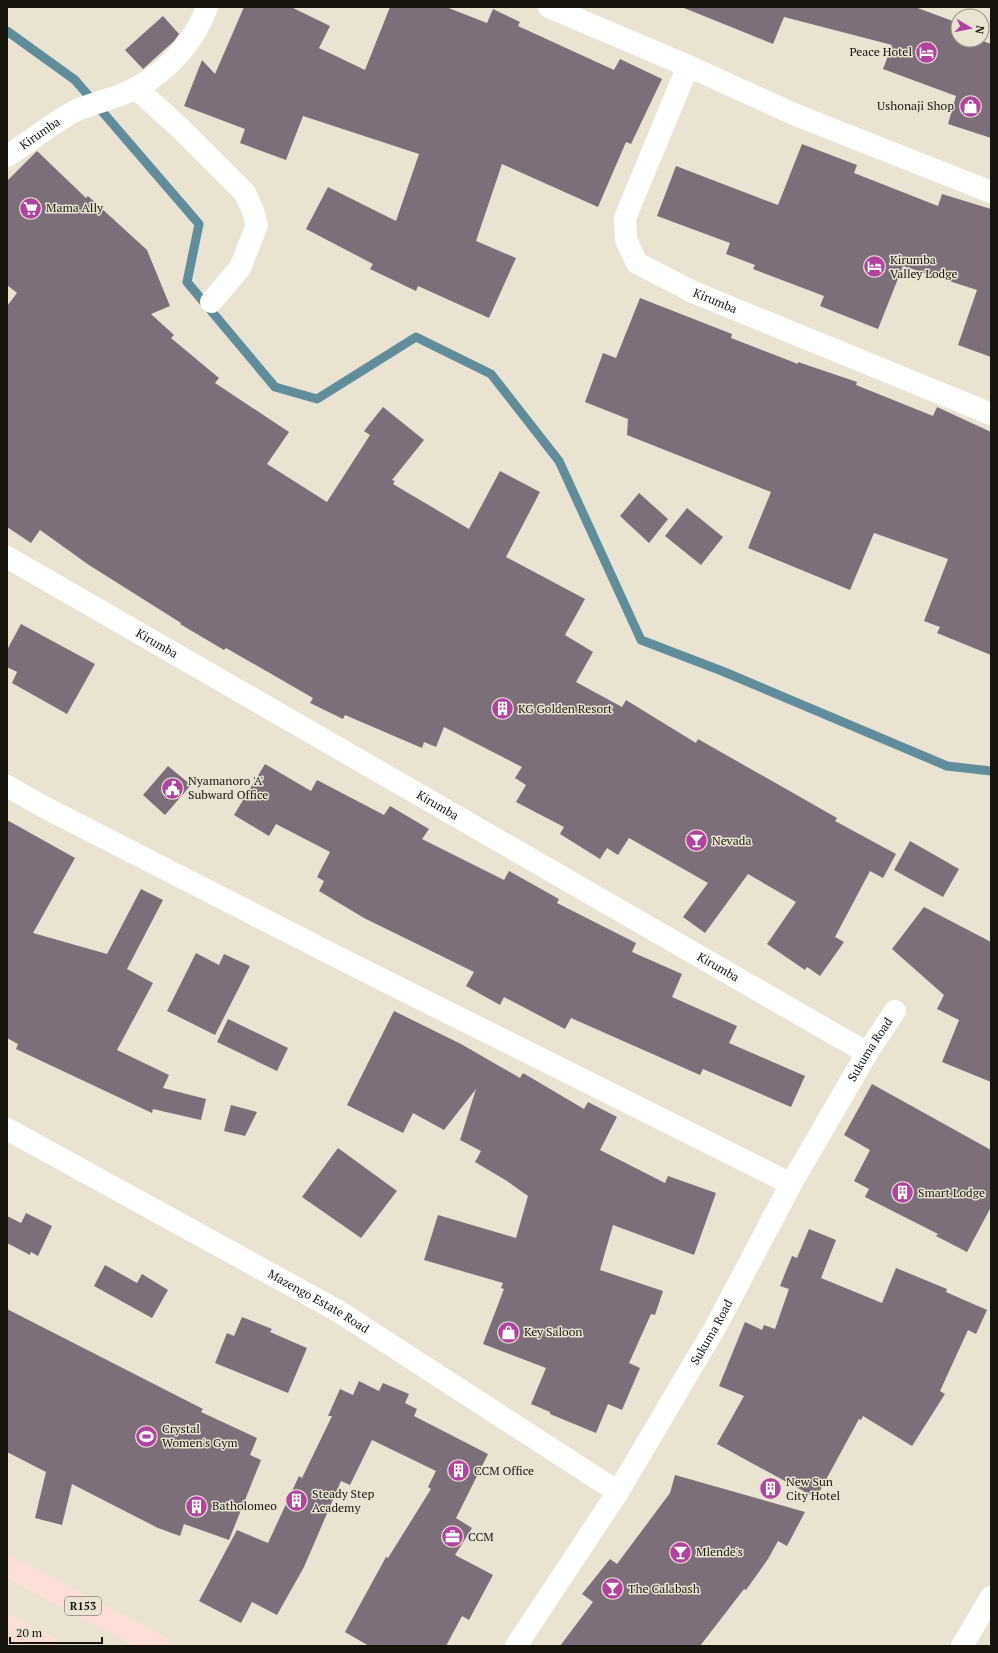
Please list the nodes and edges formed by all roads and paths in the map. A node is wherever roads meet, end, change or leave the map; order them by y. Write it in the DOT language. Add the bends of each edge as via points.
graph roads {
  1 [pos="207,7"];
  2 [pos="549,7"];
  3 [pos="688,66"];
  4 [pos="136,88"];
  5 [pos="7,156"];
  6 [pos="991,192"];
  7 [pos="211,302"];
  8 [pos="991,414"];
  9 [pos="7,558"];
  10 [pos="7,786"];
  11 [pos="895,1011"];
  12 [pos="867,1053"];
  13 [pos="7,1129"];
  14 [pos="791,1184"];
  15 [pos="618,1492"];
  16 [pos="7,1566"];
  17 [pos="991,1597"];
  18 [pos="7,1626"];
  19 [pos="47,1646"];
  20 [pos="159,1646"];
  21 [pos="516,1646"];
  22 [pos="962,1646"];
  1 -- 4 [label="street, Kirumba" via="181,54 164,70"];
  2 -- 3 [label="street"];
  3 -- 6 [label="street" via="796,115"];
  3 -- 8 [label="street, Kirumba" via="625,218 626,240 637,263 693,292"];
  4 -- 5 [label="street, Kirumba" via="74,112"];
  4 -- 7 [label="street" via="245,193 253,211 257,225 240,268"];
  9 -- 12 [label="street, Kirumba"];
  10 -- 14 [label="street" via="352,964"];
  11 -- 12 [label="street, Sukuma Road"];
  12 -- 14 [label="street, Sukuma Road"];
  13 -- 15 [label="street, Mazengo Estate Road" via="338,1311"];
  14 -- 15 [label="street, Sukuma Road" via="716,1326"];
  15 -- 21 [label="street, Sukuma Road"];
  16 -- 20 [label="main road, R153"];
  17 -- 22 [label="street"];
  18 -- 19 [label="main road"];
}
